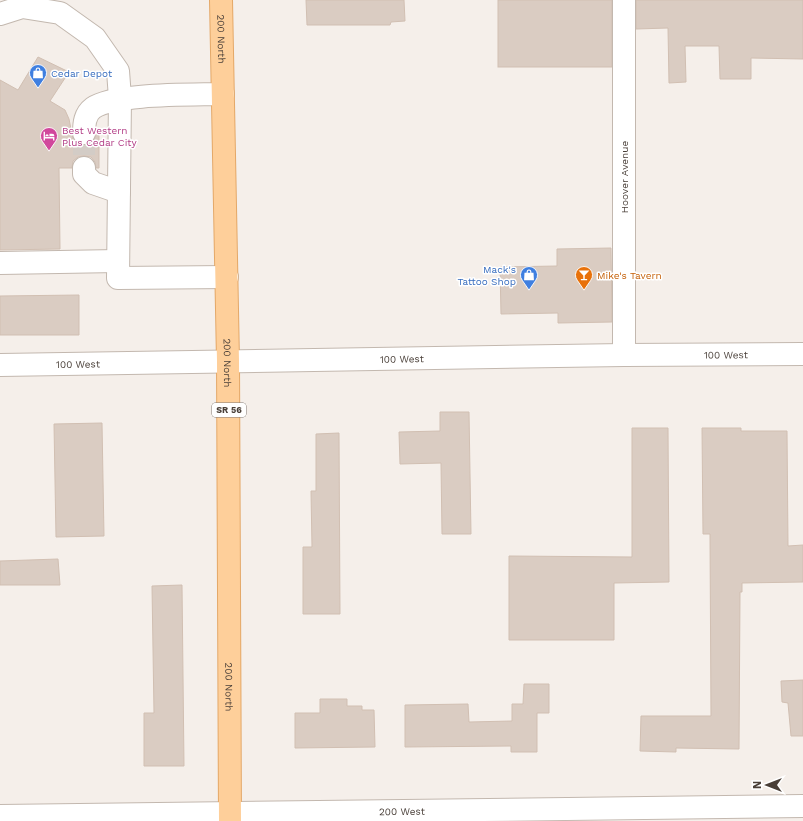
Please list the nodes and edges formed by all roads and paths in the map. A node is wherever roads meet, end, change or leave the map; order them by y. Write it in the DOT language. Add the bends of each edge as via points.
graph roads {
  1 [pos="221,0"];
  2 [pos="624,0"];
  3 [pos="0,14"];
  4 [pos="223,94"];
  5 [pos="120,98"];
  6 [pos="84,133"];
  7 [pos="84,168"];
  8 [pos="119,192"];
  9 [pos="118,262"];
  10 [pos="0,263"];
  11 [pos="227,277"];
  12 [pos="803,354"];
  13 [pos="624,355"];
  14 [pos="228,361"];
  15 [pos="0,364"];
  16 [pos="803,806"];
  17 [pos="0,816"];
  18 [pos="447,816"];
  19 [pos="230,817"];
  1 -- 4 [label="main road, 200 North / SR 56"];
  2 -- 13 [label="street, Hoover Avenue"];
  3 -- 5 [label="street" via="22,7 60,13 95,38 118,71"];
  4 -- 5 [label="street"];
  4 -- 11 [label="main road, 200 North / SR 56"];
  5 -- 6 [label="street" via="93,108 84,121"];
  5 -- 8 [label="street"];
  7 -- 8 [label="street" via="84,174 93,183"];
  8 -- 9 [label="street"];
  9 -- 10 [label="street"];
  9 -- 11 [label="street" via="118,278"];
  11 -- 14 [label="main road, 200 North / SR 56"];
  12 -- 13 [label="street, 100 West"];
  13 -- 14 [label="street, 100 West"];
  14 -- 15 [label="street, 100 West"];
  14 -- 19 [label="main road, 200 North / SR 56"];
  16 -- 18 [label="street, 200 West"];
  17 -- 19 [label="street, 200 West"];
  18 -- 19 [label="street, 200 West"];
}
